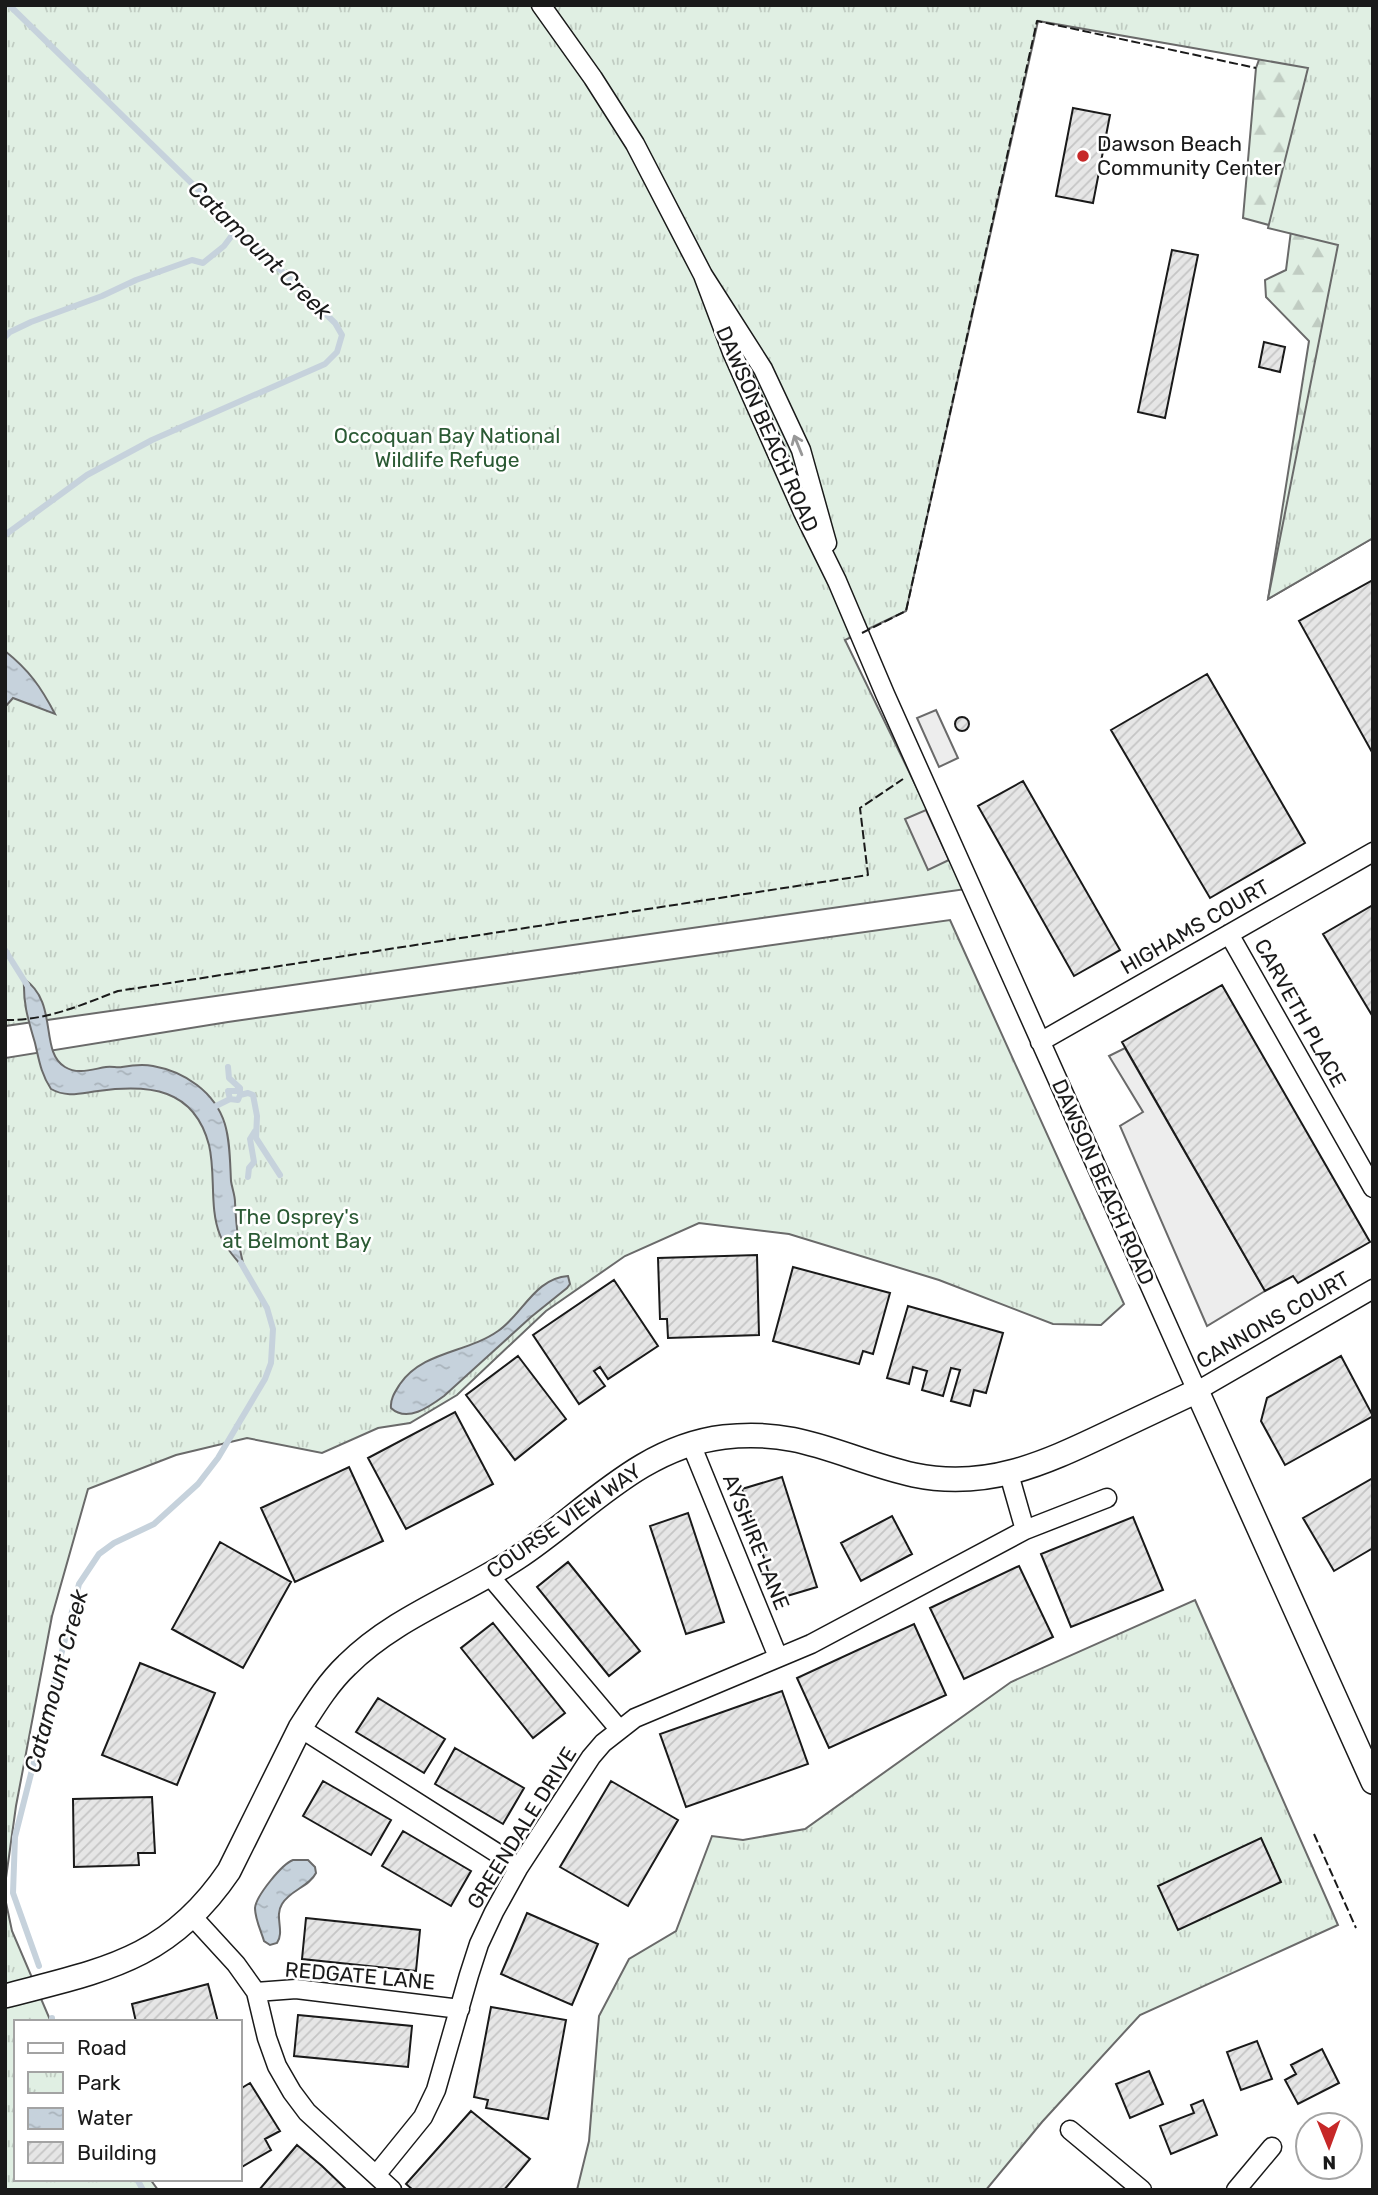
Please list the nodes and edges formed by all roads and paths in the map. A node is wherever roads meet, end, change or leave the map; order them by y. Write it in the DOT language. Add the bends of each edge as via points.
graph roads {
  1 [pos="541,5"];
  2 [pos="1373,852"];
  3 [pos="1230,934"];
  4 [pos="1040,1042"];
  5 [pos="1373,1188"];
  6 [pos="1373,1289"];
  7 [pos="1197,1391"];
  8 [pos="691,1444"];
  9 [pos="1009,1474"];
  10 [pos="1107,1499"];
  11 [pos="1025,1530"];
  12 [pos="489,1575"];
  13 [pos="778,1657"];
  14 [pos="300,1728"];
  15 [pos="619,1729"];
  16 [pos="1373,1782"];
  17 [pos="519,1867"];
  18 [pos="192,1916"];
  19 [pos="256,1992"];
  20 [pos="5,1996"];
  21 [pos="460,2008"];
  22 [pos="1070,2130"];
  23 [pos="1272,2147"];
  24 [pos="376,2175"];
  25 [pos="392,2190"];
  26 [pos="1142,2190"];
  27 [pos="1236,2190"];
  1 -- 4 [label="street, DAWSON BEACH ROAD" via="635,144 703,275 763,369 797,439 837,581"];
  2 -- 3 [label="street, HIGHAMS COURT"];
  3 -- 4 [label="street, HIGHAMS COURT"];
  3 -- 5 [label="street, CARVETH PLACE"];
  4 -- 7 [label="street, DAWSON BEACH ROAD"];
  6 -- 7 [label="street, CANNONS COURT"];
  7 -- 9 [label="street, COURSE VIEW WAY" via="1063,1455"];
  7 -- 16 [label="street, DAWSON BEACH ROAD"];
  8 -- 9 [label="street, COURSE VIEW WAY" via="776,1436 915,1475 962,1479"];
  8 -- 12 [label="street, COURSE VIEW WAY" via="627,1474"];
  8 -- 13 [label="street, AYSHIRE LANE"];
  9 -- 11 [label="street"];
  10 -- 11 [label="street, GREENDALE DRIVE"];
  11 -- 13 [label="street, GREENDALE DRIVE" via="811,1644"];
  12 -- 14 [label="street, COURSE VIEW WAY" via="368,1647 330,1685"];
  12 -- 15 [label="street"];
  13 -- 15 [label="street, GREENDALE DRIVE" via="651,1710"];
  14 -- 17 [label="street"];
  14 -- 18 [label="street, COURSE VIEW WAY" via="229,1871"];
  15 -- 17 [label="street, GREENDALE DRIVE" via="591,1757"];
  17 -- 21 [label="street, GREENDALE DRIVE" via="479,1944"];
  18 -- 19 [label="street"];
  18 -- 20 [label="street, COURSE VIEW WAY" via="138,1956"];
  19 -- 21 [label="street, REDGATE LANE" via="296,1989"];
  19 -- 24 [label="street" via="277,2066 292,2092 307,2112"];
  21 -- 24 [label="street, GREENDALE DRIVE" via="424,2117"];
  22 -- 26 [label="street"];
  23 -- 27 [label="street"];
  24 -- 25 [label="street"];
}
